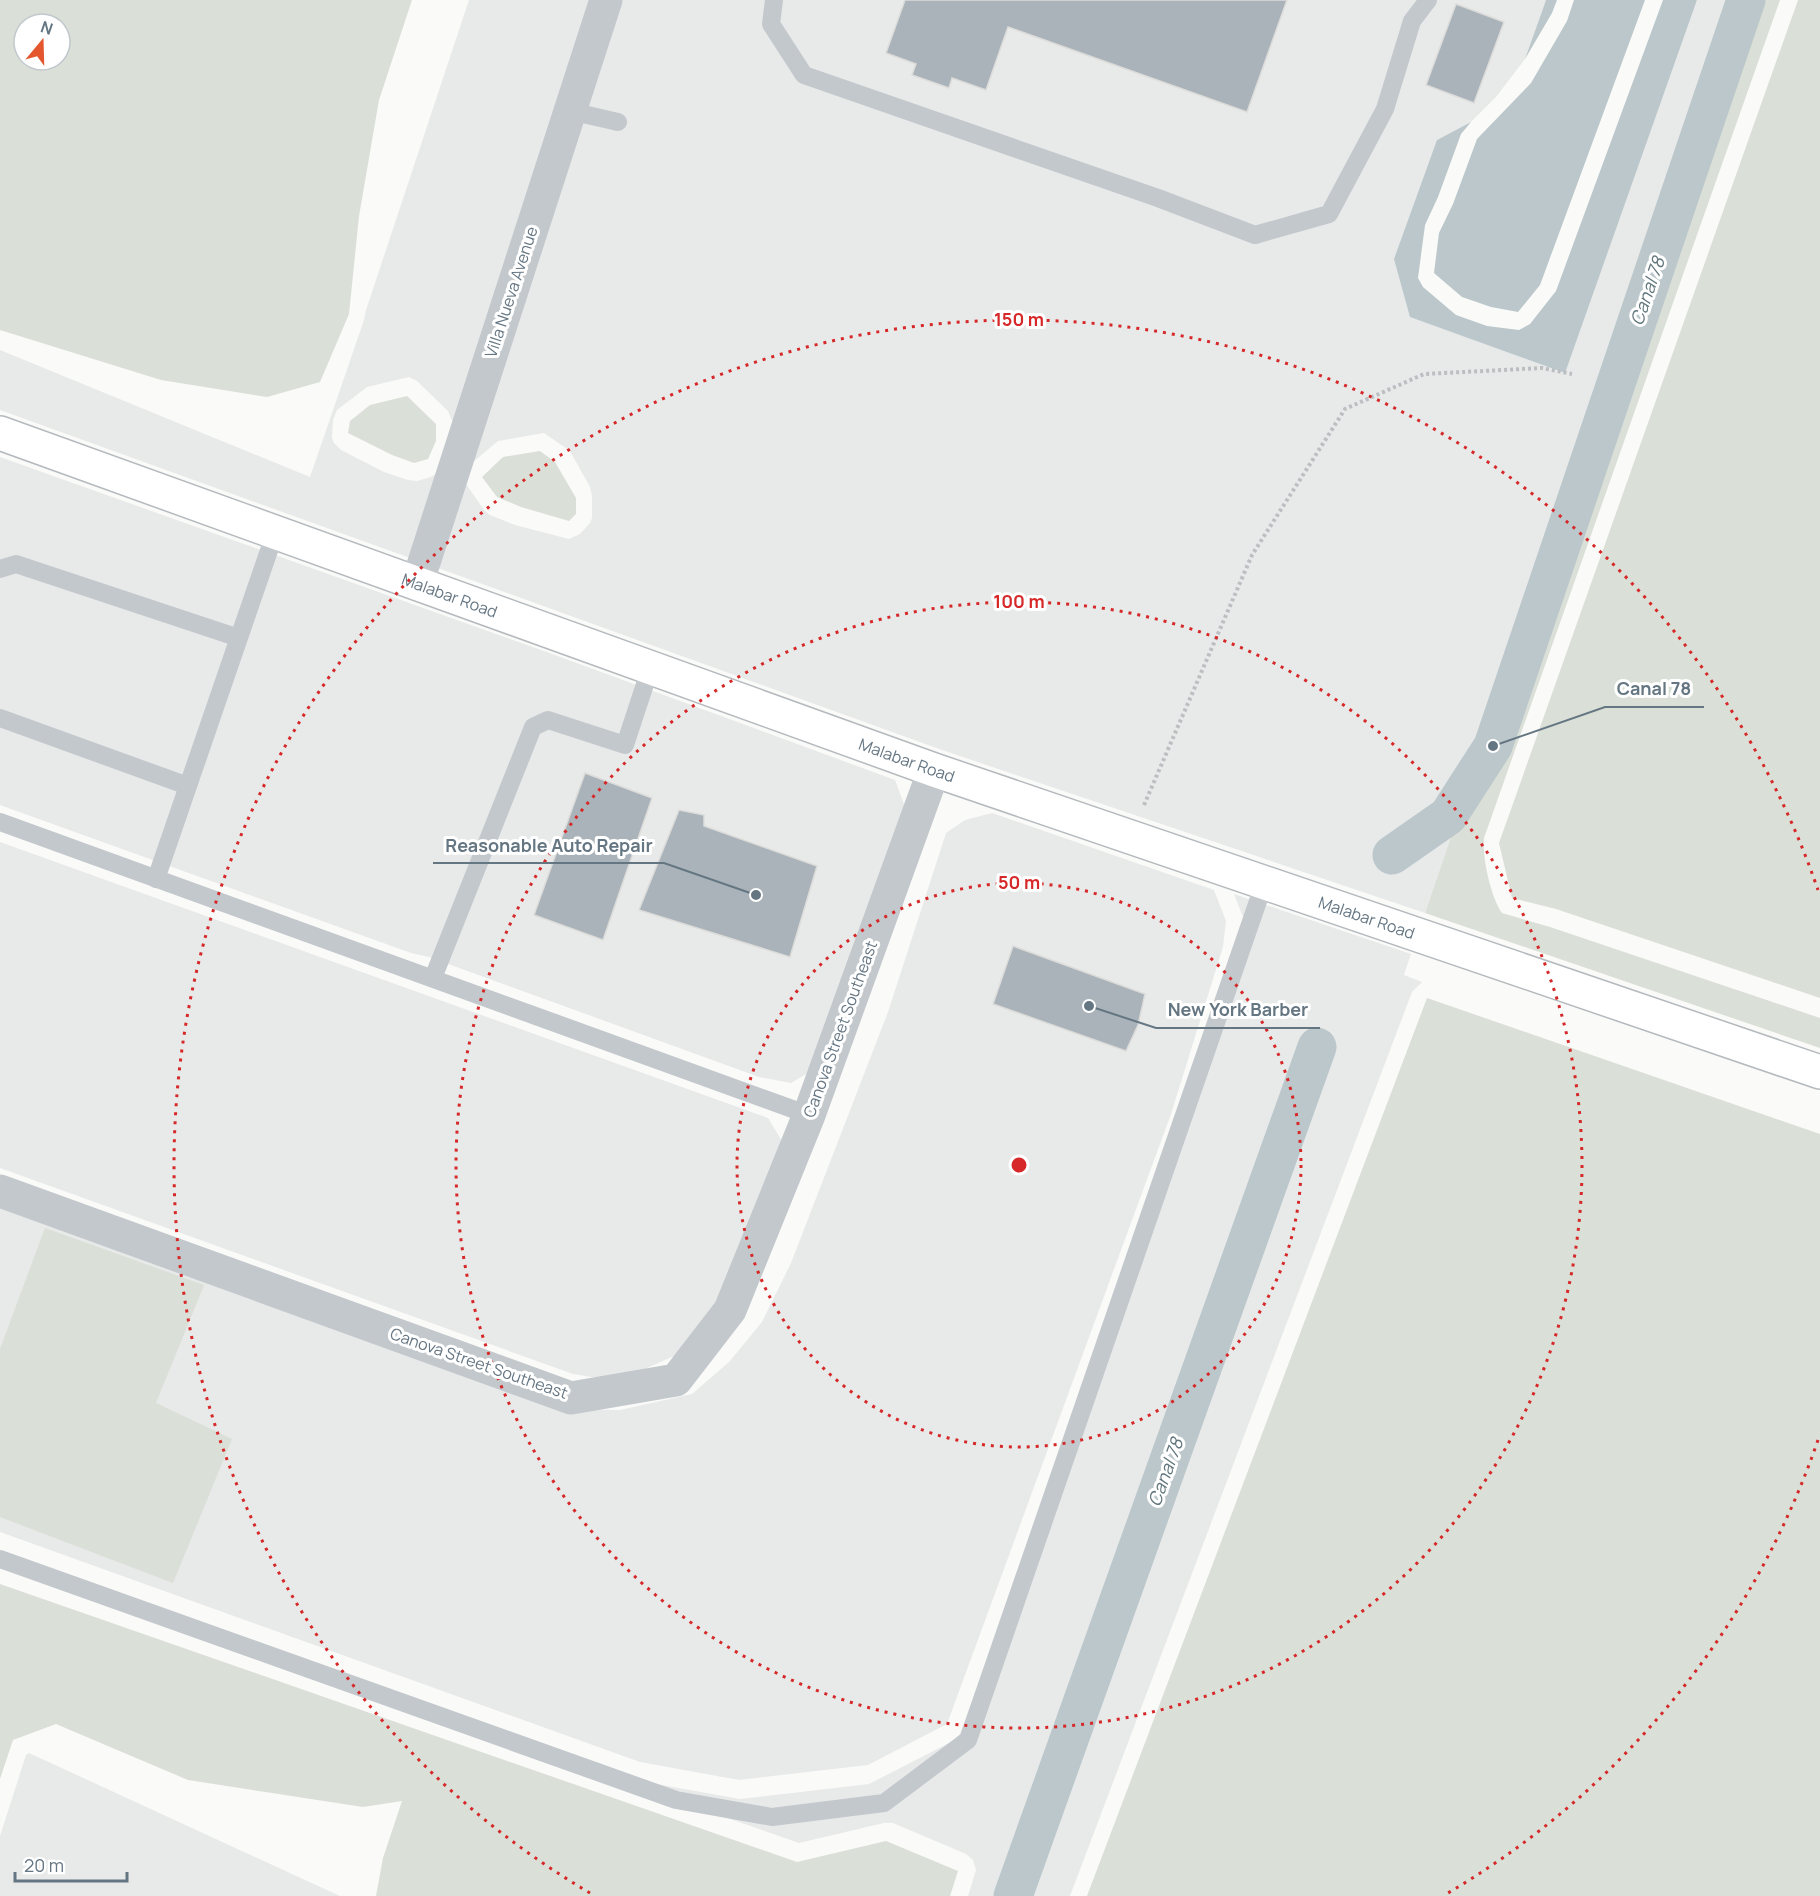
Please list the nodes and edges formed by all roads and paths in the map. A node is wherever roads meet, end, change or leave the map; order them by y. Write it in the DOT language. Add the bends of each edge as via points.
graph roads {
  1 [pos="606,0"];
  2 [pos="774,0"];
  3 [pos="1428,0"];
  4 [pos="570,111"];
  5 [pos="618,122"];
  6 [pos="1572,374"];
  7 [pos="0,433"];
  8 [pos="275,533"];
  9 [pos="0,569"];
  10 [pos="417,584"];
  11 [pos="239,638"];
  12 [pos="651,666"];
  13 [pos="0,718"];
  14 [pos="934,770"];
  15 [pos="188,786"];
  16 [pos="0,822"];
  17 [pos="1131,836"];
  18 [pos="156,879"];
  19 [pos="1265,881"];
  20 [pos="433,978"];
  21 [pos="1820,1072"];
  22 [pos="809,1115"];
  23 [pos="0,1191"];
  24 [pos="0,1559"];
  1 -- 4 [label="street, Villa Nueva Avenue"];
  2 -- 3 [label="lane" via="771,24 804,75 1158,198 1255,236 1329,214 1385,109 1412,21"];
  4 -- 5 [label="lane"];
  4 -- 10 [label="street, Villa Nueva Avenue"];
  6 -- 17 [label="path" via="1542,368 1424,374 1346,409 1252,555"];
  7 -- 8 [label="main road, Malabar Road"];
  8 -- 10 [label="main road, Malabar Road"];
  8 -- 11 [label="lane"];
  9 -- 11 [label="lane" via="16,564"];
  10 -- 12 [label="main road, Malabar Road"];
  11 -- 15 [label="lane"];
  12 -- 14 [label="main road, Malabar Road"];
  12 -- 20 [label="lane" via="625,745 548,720 533,727"];
  13 -- 15 [label="lane"];
  14 -- 17 [label="main road, Malabar Road"];
  14 -- 22 [label="street, Canova Street Southeast"];
  15 -- 18 [label="lane"];
  16 -- 18 [label="lane"];
  17 -- 19 [label="main road, Malabar Road"];
  18 -- 20 [label="lane"];
  19 -- 21 [label="main road, Malabar Road"];
  19 -- 24 [label="lane" via="968,1740 884,1803 772,1817 676,1800"];
  20 -- 22 [label="lane"];
  22 -- 23 [label="street, Canova Street Southeast" via="730,1310 676,1380 571,1398"];
}
